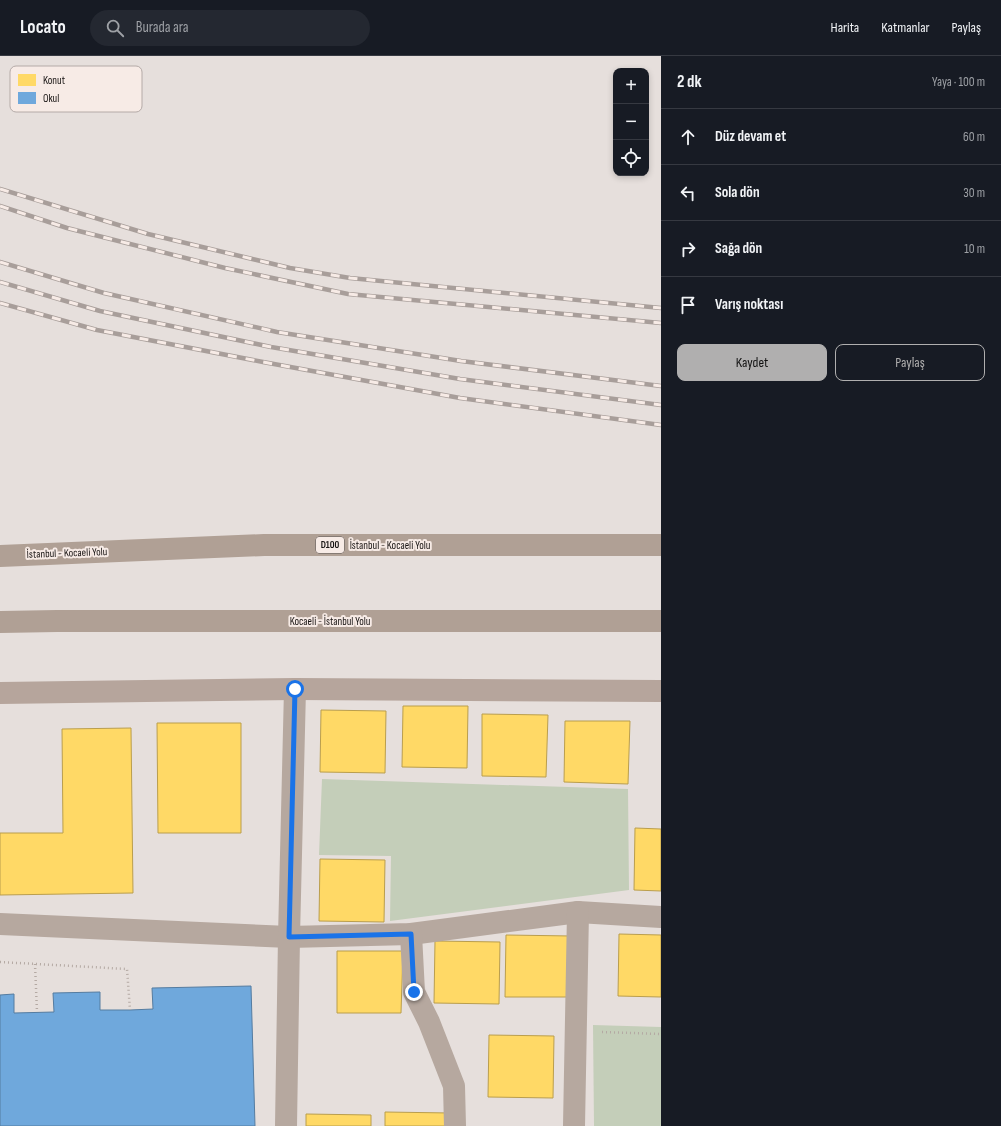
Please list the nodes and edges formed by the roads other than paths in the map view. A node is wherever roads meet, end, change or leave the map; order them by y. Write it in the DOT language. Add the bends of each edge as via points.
graph roads {
  1 [pos="661,545"];
  2 [pos="0,556"];
  3 [pos="661,621"];
  4 [pos="0,622"];
  5 [pos="295,689"];
  6 [pos="661,691"];
  7 [pos="0,693"];
  8 [pos="578,912"];
  9 [pos="661,917"];
  10 [pos="0,924"];
  11 [pos="411,934"];
  12 [pos="289,937"];
  13 [pos="286,1126"];
  14 [pos="455,1126"];
  15 [pos="574,1126"];
  1 -- 2 [label="highway, İstanbul - Kocaeli Yolu / D100" via="264,545"];
  3 -- 4 [label="highway, Kocaeli - İstanbul Yolu"];
  5 -- 6 [label="main road"];
  5 -- 7 [label="main road"];
  5 -- 12 [label="street"];
  8 -- 9 [label="street"];
  8 -- 11 [label="street"];
  8 -- 15 [label="street"];
  10 -- 12 [label="street"];
  11 -- 12 [label="street"];
  11 -- 14 [label="street" via="414,992 429,1022 454,1086"];
  12 -- 13 [label="street"];
}
